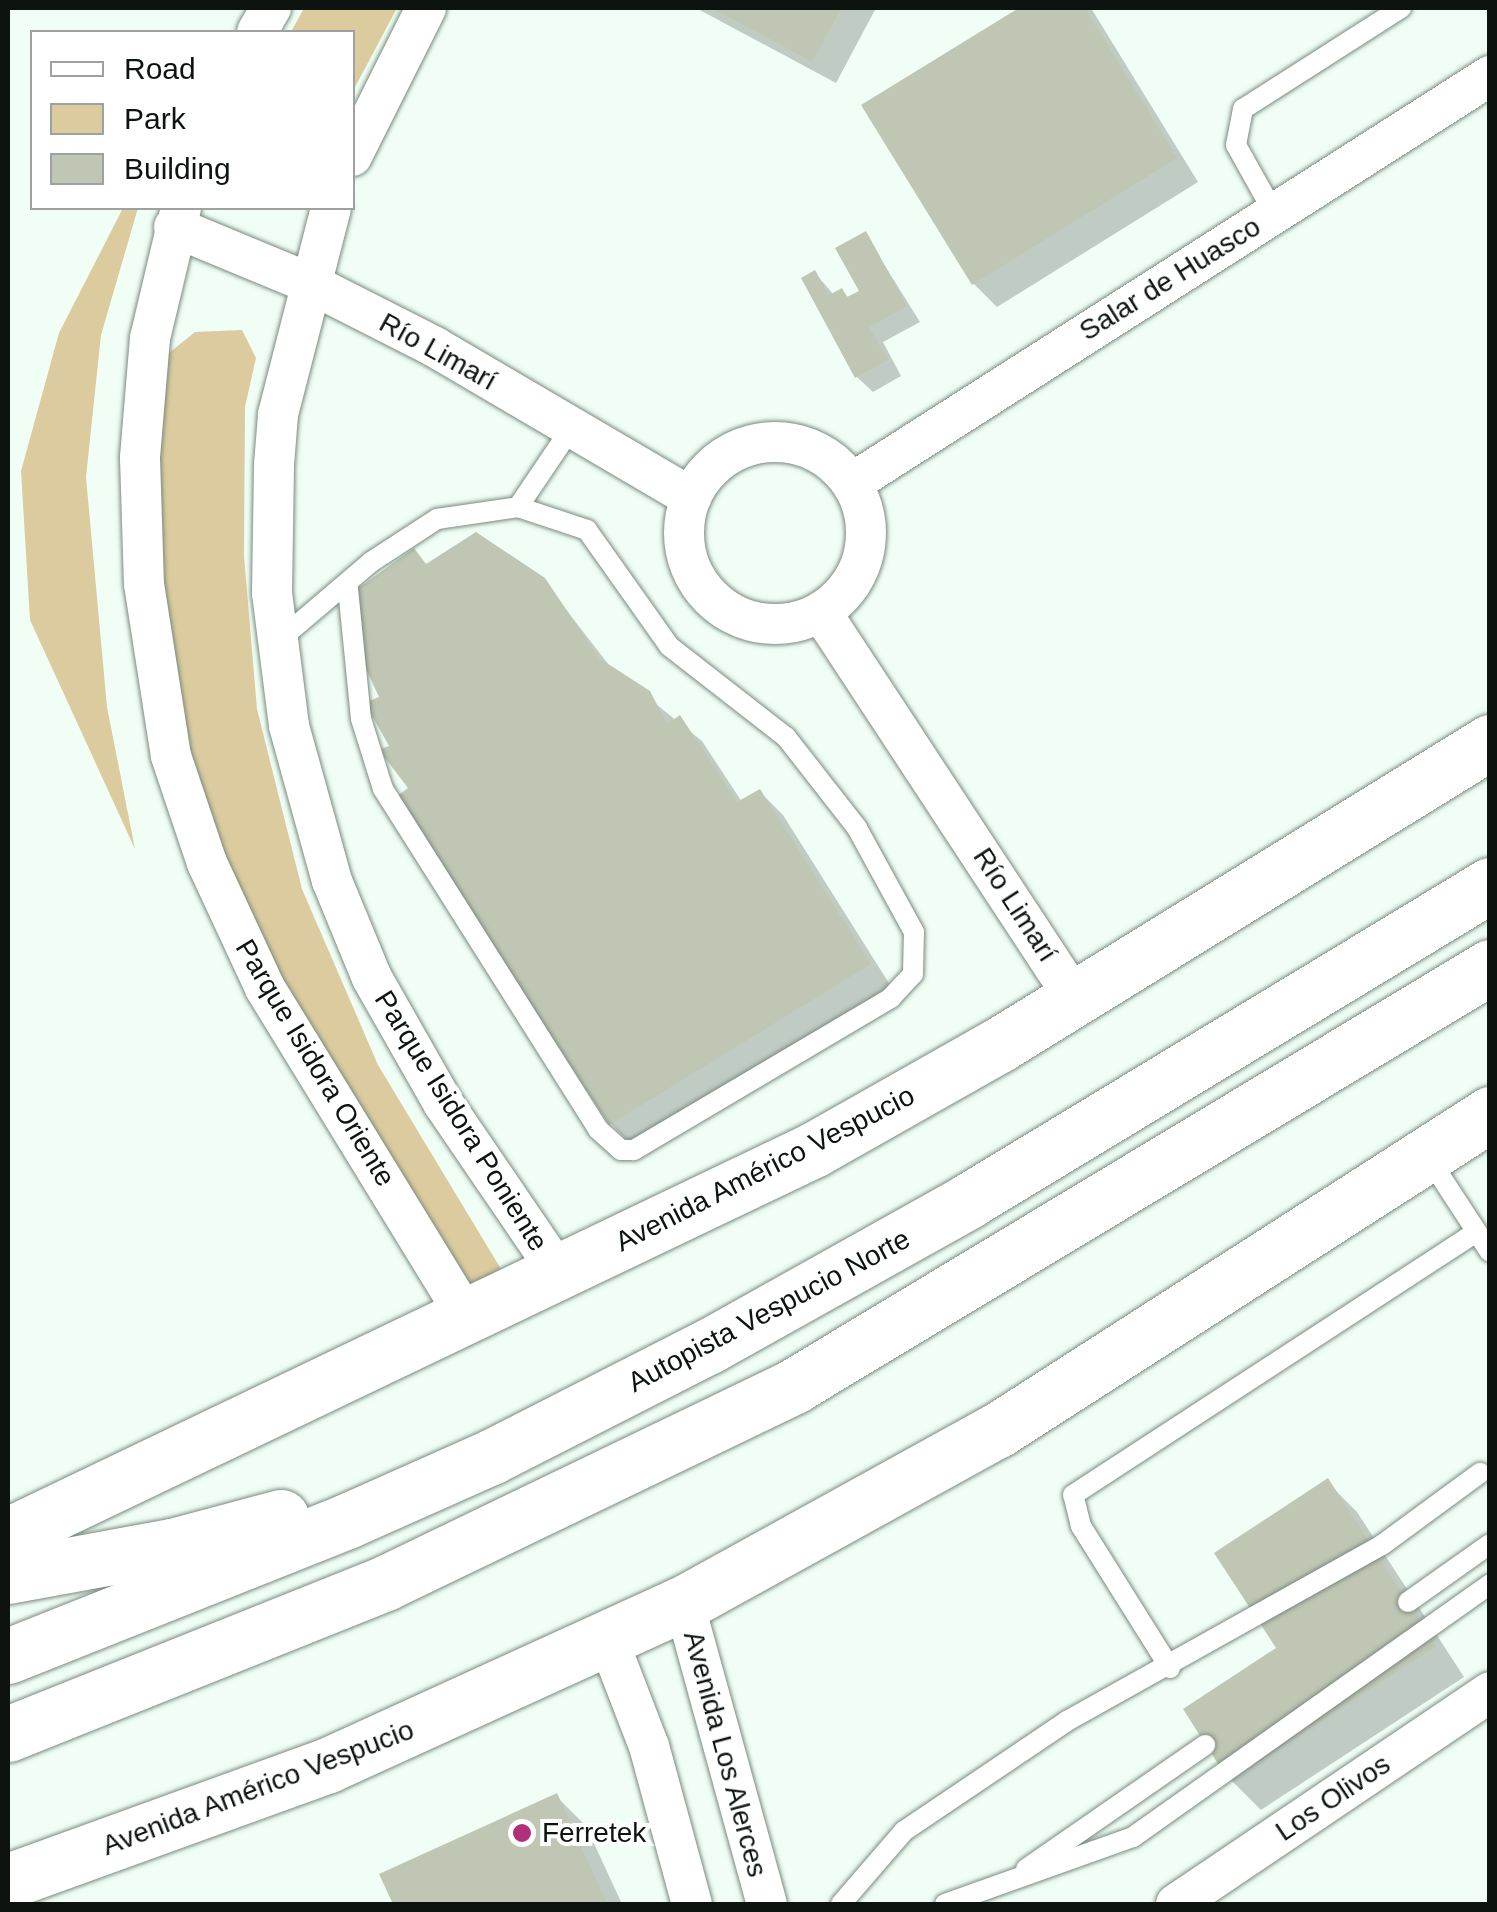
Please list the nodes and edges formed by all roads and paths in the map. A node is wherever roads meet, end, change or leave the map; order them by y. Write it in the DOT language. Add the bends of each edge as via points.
graph roads {
  1 [pos="271,8"];
  2 [pos="426,8"];
  3 [pos="1401,8"];
  4 [pos="258,30"];
  5 [pos="1490,76"];
  6 [pos="355,150"];
  7 [pos="330,210"];
  8 [pos="1274,213"];
  9 [pos="178,217"];
  10 [pos="309,283"];
  11 [pos="572,427"];
  12 [pos="852,484"];
  13 [pos="690,497"];
  14 [pos="518,507"];
  15 [pos="348,588"];
  16 [pos="821,612"];
  17 [pos="276,644"];
  18 [pos="1490,742"];
  19 [pos="1490,885"];
  20 [pos="1490,967"];
  21 [pos="1075,999"];
  22 [pos="1490,1114"];
  23 [pos="1426,1154"];
  24 [pos="1476,1232"];
  25 [pos="1490,1252"];
  26 [pos="559,1273"];
  27 [pos="466,1316"];
  28 [pos="491,1457"];
  29 [pos="1480,1473"];
  30 [pos="8,1535"];
  31 [pos="1490,1544"];
  32 [pos="8,1576"];
  33 [pos="1490,1584"];
  34 [pos="1408,1602"];
  35 [pos="684,1603"];
  36 [pos="608,1640"];
  37 [pos="8,1656"];
  38 [pos="1170,1668"];
  39 [pos="1490,1692"];
  40 [pos="8,1734"];
  41 [pos="1206,1745"];
  42 [pos="8,1881"];
  43 [pos="1000,1886"];
  44 [pos="692,1904"];
  45 [pos="766,1904"];
  46 [pos="841,1904"];
  47 [pos="946,1904"];
  48 [pos="1176,1904"];
  1 -- 4 [label="street"];
  2 -- 6 [label="street"];
  3 -- 8 [label="lane" via="1242,109 1236,145"];
  5 -- 8 [label="street, Salar de Huasco"];
  7 -- 10 [label="street, Parque Isidora Poniente"];
  8 -- 12 [label="street, Salar de Huasco"];
  9 -- 10 [label="street, Río Limarí"];
  9 -- 27 [label="street, Parque Isidora Oriente" via="150,338 140,458 148,622 171,756 214,881 265,988"];
  10 -- 11 [label="street, Río Limarí"];
  10 -- 17 [label="street, Parque Isidora Poniente" via="278,414 270,550"];
  11 -- 13 [label="street, Río Limarí"];
  11 -- 14 [label="lane"];
  12 -- 13 [label="street" via="815,450 767,442 721,459"];
  12 -- 16 [label="street" via="865,518 864,554 848,588"];
  13 -- 16 [label="street" via="683,538 706,594 760,624"];
  14 -- 15 [label="lane" via="437,519 370,562"];
  14 -- 15 [label="lane" via="587,530 670,646 786,736 857,828 914,932 913,974 890,998 634,1150 621,1150 598,1129 383,789 361,719"];
  15 -- 17 [label="lane"];
  16 -- 21 [label="street, Río Limarí"];
  17 -- 26 [label="street, Parque Isidora Poniente" via="314,825 372,978 443,1103"];
  18 -- 21 [label="main road, Avenida Américo Vespucio"];
  19 -- 28 [label="main road, Autopista Vespucio Norte" via="936,1220"];
  20 -- 40 [label="main road" via="1019,1256 778,1394 417,1569"];
  21 -- 26 [label="main road, Avenida Américo Vespucio" via="815,1150"];
  22 -- 23 [label="main road, Avenida Américo Vespucio"];
  23 -- 24 [label="lane"];
  23 -- 35 [label="main road, Avenida Américo Vespucio" via="1014,1420"];
  24 -- 25 [label="lane"];
  24 -- 38 [label="lane" via="1073,1495 1081,1526"];
  26 -- 27 [label="main road, Avenida Américo Vespucio"];
  27 -- 30 [label="main road, Avenida Américo Vespucio"];
  28 -- 32 [label="main road" via="208,1537"];
  28 -- 37 [label="main road, Autopista Vespucio Norte"];
  29 -- 38 [label="lane" via="1382,1545"];
  31 -- 34 [label="lane"];
  33 -- 43 [label="lane" via="1133,1837"];
  35 -- 36 [label="main road, Avenida Américo Vespucio"];
  35 -- 45 [label="street, Avenida Los Alerces"];
  36 -- 42 [label="main road, Avenida Américo Vespucio" via="328,1765"];
  36 -- 44 [label="street" via="649,1746"];
  38 -- 46 [label="lane" via="1067,1722 904,1831"];
  39 -- 48 [label="street, Los Olivos"];
  41 -- 43 [label="lane"];
  43 -- 47 [label="lane"];
}
